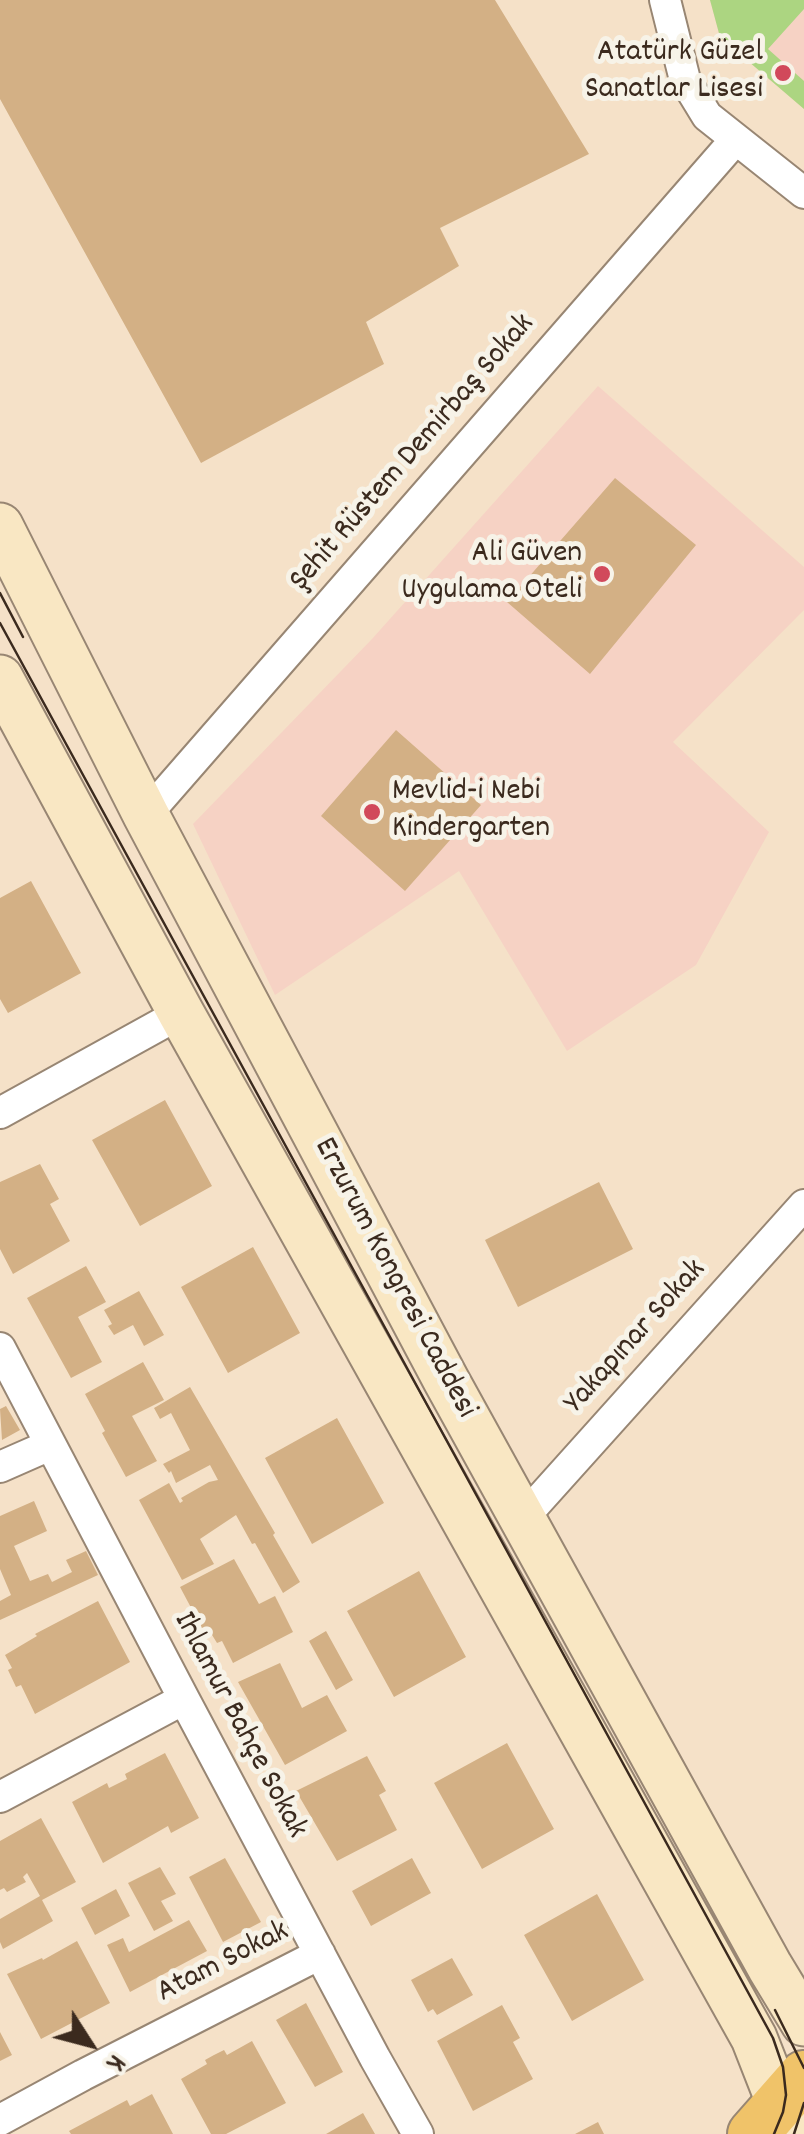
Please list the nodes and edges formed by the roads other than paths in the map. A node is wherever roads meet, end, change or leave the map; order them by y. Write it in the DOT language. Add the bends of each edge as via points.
graph roads {
  1 [pos="665,0"];
  2 [pos="736,138"];
  3 [pos="804,193"];
  4 [pos="0,526"];
  5 [pos="0,678"];
  6 [pos="146,815"];
  7 [pos="180,1014"];
  8 [pos="0,1113"];
  9 [pos="804,1205"];
  10 [pos="0,1348"];
  11 [pos="50,1445"];
  12 [pos="0,1467"];
  13 [pos="523,1518"];
  14 [pos="184,1699"];
  15 [pos="0,1797"];
  16 [pos="320,1954"];
  17 [pos="804,2024"];
  18 [pos="785,2112"];
  19 [pos="0,2120"];
  20 [pos="418,2134"];
  1 -- 2 [label="street" via="685,80 707,116"];
  2 -- 3 [label="street"];
  2 -- 6 [label="street, Şehit Rüstem Demirbaş Sokak"];
  4 -- 6 [label="main road, Erzurum Kongresi Caddesi"];
  5 -- 7 [label="main road, Erzurum Kongresi Caddesi"];
  6 -- 13 [label="main road, Erzurum Kongresi Caddesi"];
  7 -- 8 [label="street"];
  7 -- 18 [label="main road, Erzurum Kongresi Caddesi" via="754,2038"];
  9 -- 13 [label="street, Yakapınar Sokak"];
  10 -- 11 [label="street, Ihlamur Bahçe Sokak"];
  11 -- 12 [label="street"];
  11 -- 14 [label="street, Ihlamur Bahçe Sokak"];
  13 -- 17 [label="main road, Erzurum Kongresi Caddesi"];
  14 -- 15 [label="street"];
  14 -- 16 [label="street, Ihlamur Bahçe Sokak"];
  16 -- 19 [label="street, Atam Sokak"];
  16 -- 20 [label="street, Ihlamur Bahçe Sokak"];
}
